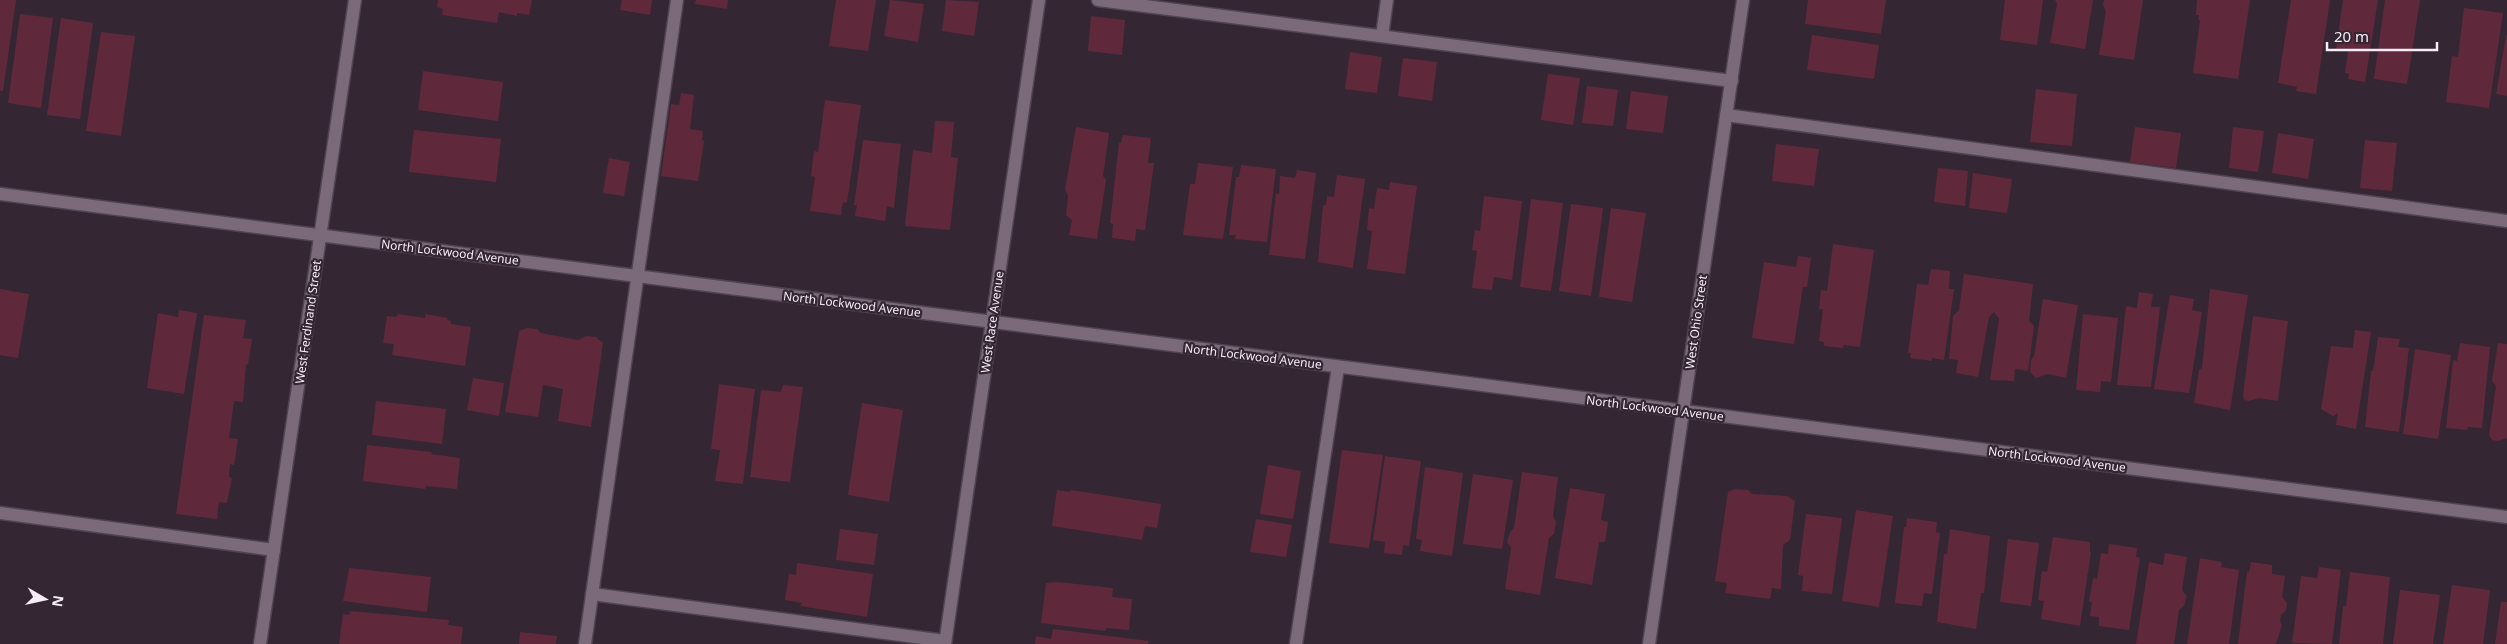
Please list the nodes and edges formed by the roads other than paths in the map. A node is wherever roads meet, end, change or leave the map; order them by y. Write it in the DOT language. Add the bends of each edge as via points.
graph roads {
  1 [pos="355,0"];
  2 [pos="677,0"];
  3 [pos="1039,0"];
  4 [pos="1098,0"];
  5 [pos="1387,0"];
  6 [pos="1743,0"];
  7 [pos="1382,36"];
  8 [pos="1732,81"];
  9 [pos="1726,114"];
  10 [pos="0,194"];
  11 [pos="2507,221"];
  12 [pos="320,235"];
  13 [pos="637,276"];
  14 [pos="992,322"];
  15 [pos="1338,366"];
  16 [pos="1684,411"];
  17 [pos="0,513"];
  18 [pos="2507,517"];
  19 [pos="274,550"];
  20 [pos="592,594"];
  21 [pos="945,643"];
  22 [pos="260,644"];
  23 [pos="585,644"];
  24 [pos="1296,644"];
  25 [pos="1649,644"];
  1 -- 12 [label="street, West Ferdinand Street"];
  2 -- 13 [label="street"];
  3 -- 14 [label="street, West Race Avenue"];
  4 -- 7 [label="street"];
  5 -- 7 [label="street"];
  6 -- 8 [label="street, West Ohio Street"];
  7 -- 8 [label="street"];
  8 -- 9 [label="street, West Ohio Street"];
  9 -- 11 [label="street"];
  9 -- 16 [label="street, West Ohio Street"];
  10 -- 12 [label="street, North Lockwood Avenue"];
  12 -- 13 [label="street, North Lockwood Avenue"];
  12 -- 19 [label="street, West Ferdinand Street"];
  13 -- 14 [label="street, North Lockwood Avenue"];
  13 -- 20 [label="street"];
  14 -- 15 [label="street, North Lockwood Avenue"];
  14 -- 21 [label="street, West Race Avenue"];
  15 -- 16 [label="street, North Lockwood Avenue"];
  15 -- 24 [label="street"];
  16 -- 18 [label="street, North Lockwood Avenue"];
  16 -- 25 [label="street, West Ohio Street"];
  17 -- 19 [label="street"];
  19 -- 22 [label="street, West Ferdinand Street"];
  20 -- 21 [label="street"];
  20 -- 23 [label="street"];
}
